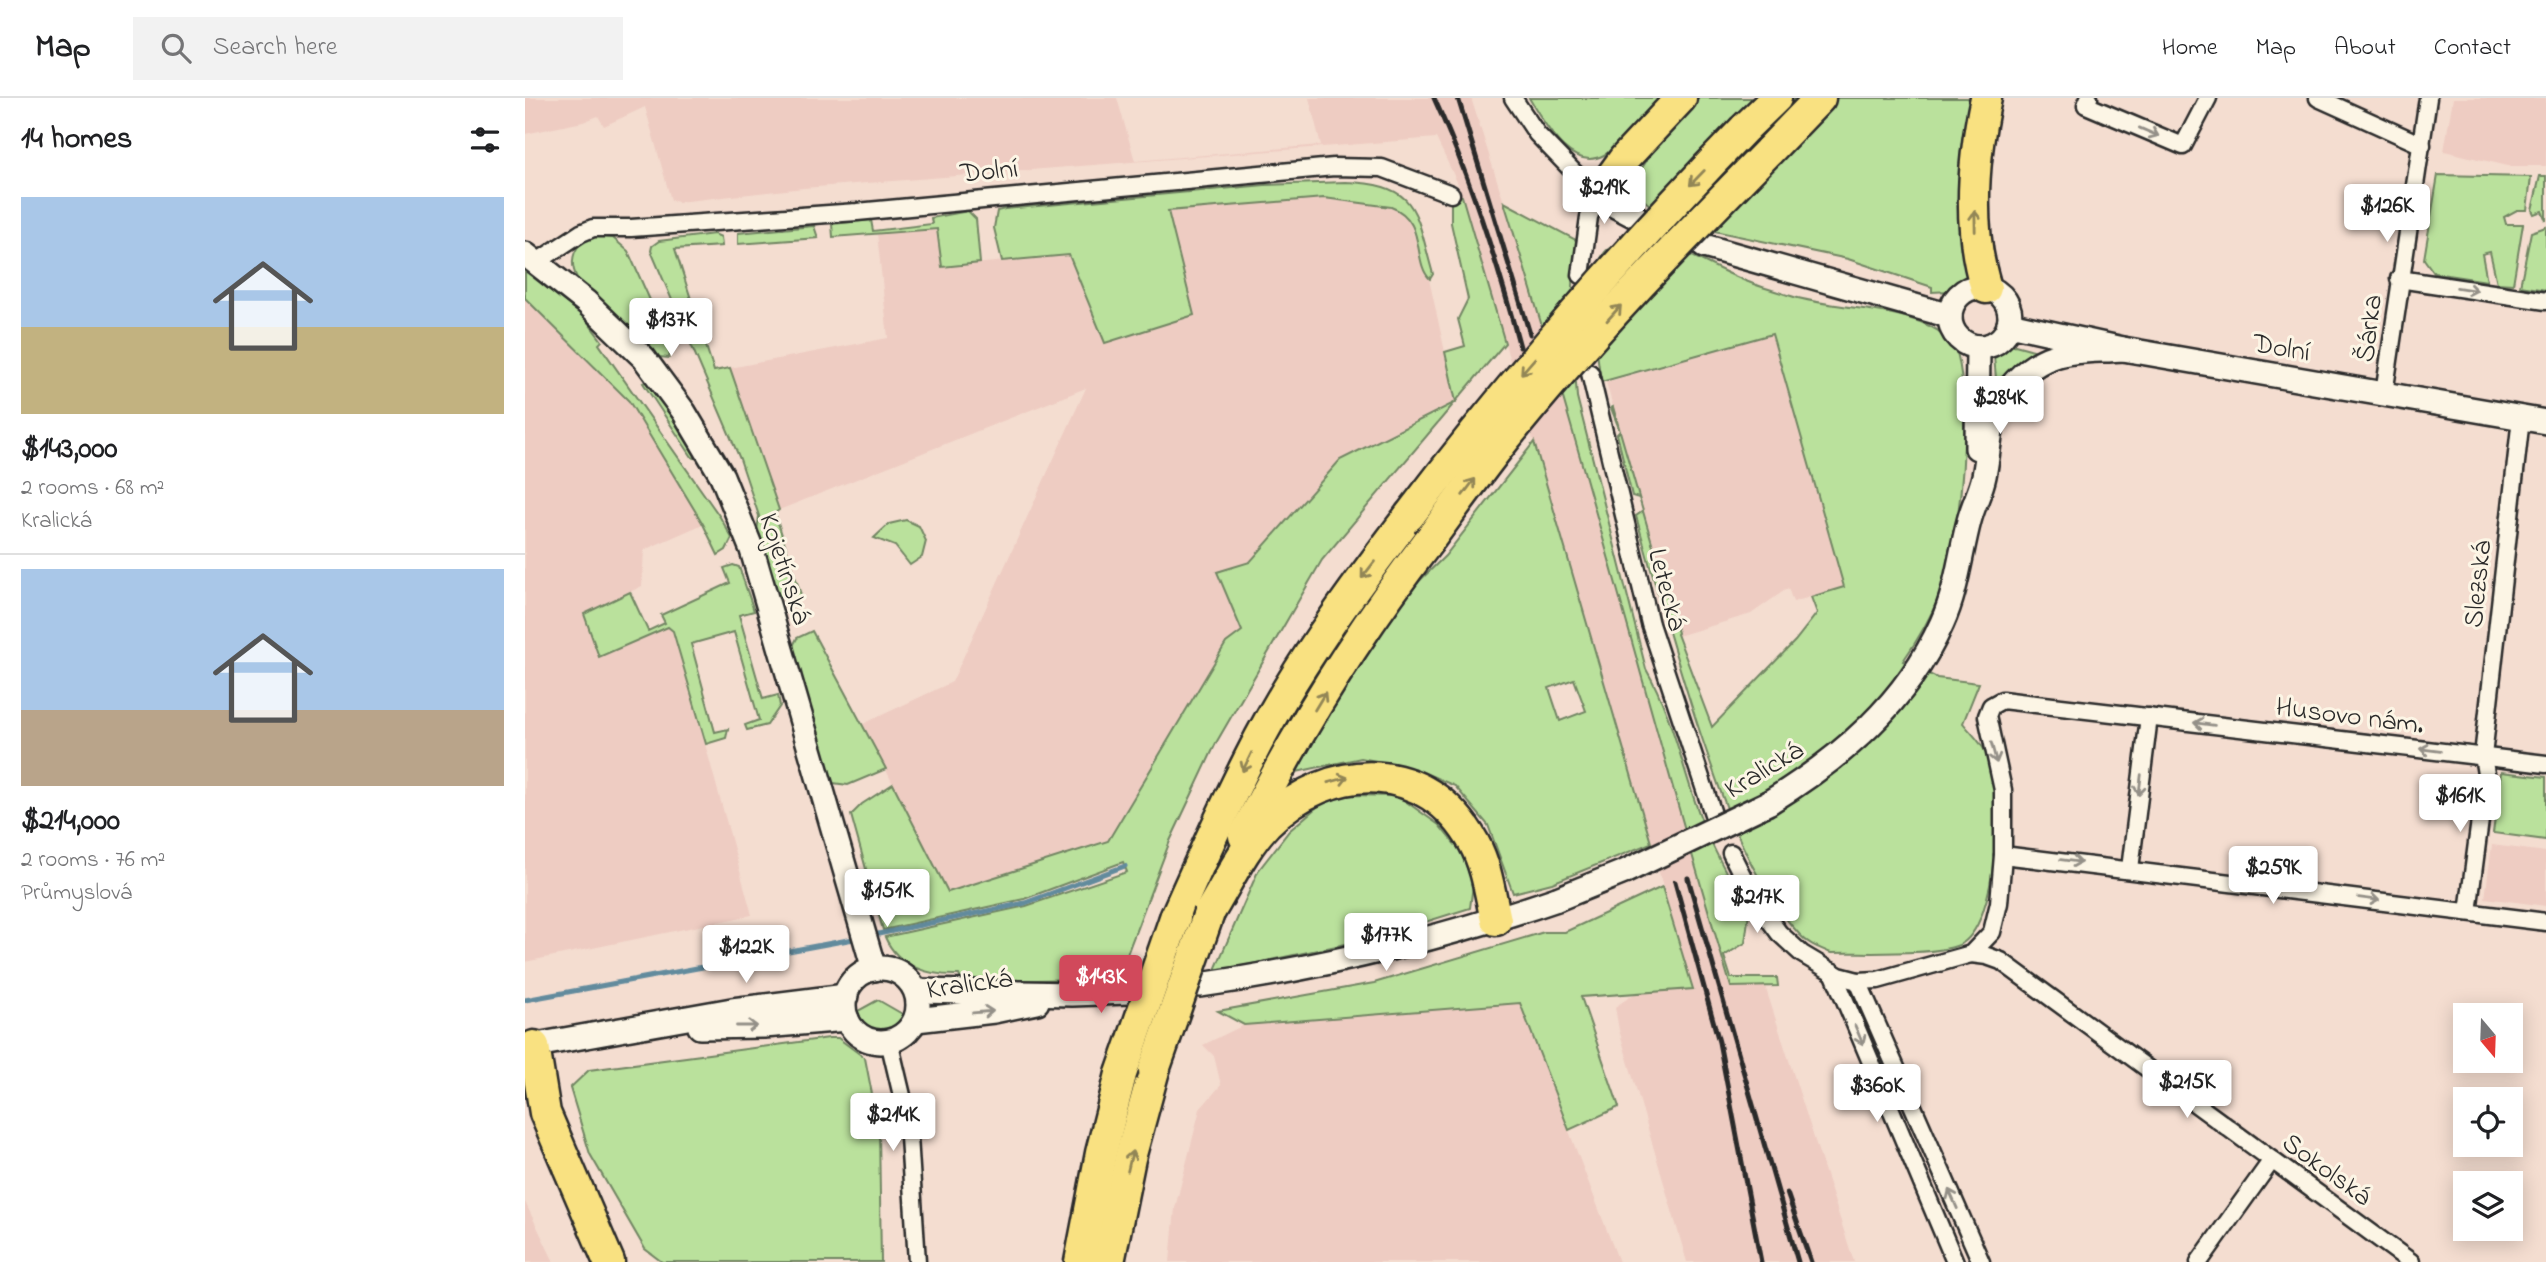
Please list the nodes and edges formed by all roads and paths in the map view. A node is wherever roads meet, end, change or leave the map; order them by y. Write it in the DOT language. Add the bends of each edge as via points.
graph roads {
  1 [pos="1513,98"];
  2 [pos="1681,98"];
  3 [pos="1776,98"];
  4 [pos="1820,98"];
  5 [pos="1986,98"];
  6 [pos="2089,98"];
  7 [pos="2208,98"];
  8 [pos="2318,98"];
  9 [pos="2428,98"];
  10 [pos="2422,145"];
  11 [pos="1451,194"];
  12 [pos="1597,196"];
  13 [pos="1635,216"];
  14 [pos="1704,246"];
  15 [pos="531,258"];
  16 [pos="1581,275"];
  17 [pos="2399,279"];
  18 [pos="1986,288"];
  19 [pos="2546,301"];
  20 [pos="1950,316"];
  21 [pos="2010,324"];
  22 [pos="1978,347"];
  23 [pos="2123,349"];
  24 [pos="1590,373"];
  25 [pos="2384,394"];
  26 [pos="2521,418"];
  27 [pos="2546,422"];
  28 [pos="1969,521"];
  29 [pos="2149,717"];
  30 [pos="2483,756"];
  31 [pos="2546,764"];
  32 [pos="1713,814"];
  33 [pos="1731,853"];
  34 [pos="2003,855"];
  35 [pos="2130,869"];
  36 [pos="2468,912"];
  37 [pos="1209,913"];
  38 [pos="1496,920"];
  39 [pos="2546,922"];
  40 [pos="1971,954"];
  41 [pos="873,964"];
  42 [pos="1833,972"];
  43 [pos="1858,981"];
  44 [pos="1200,985"];
  45 [pos="916,991"];
  46 [pos="1128,992"];
  47 [pos="1072,994"];
  48 [pos="846,996"];
  49 [pos="847,1019"];
  50 [pos="916,1020"];
  51 [pos="655,1026"];
  52 [pos="889,1041"];
  53 [pos="529,1047"];
  54 [pos="1101,1153"];
  55 [pos="2273,1160"];
  56 [pos="608,1262"];
  57 [pos="917,1262"];
  58 [pos="1060,1262"];
  59 [pos="1080,1262"];
  60 [pos="1109,1262"];
  61 [pos="1955,1262"];
  62 [pos="1981,1262"];
  63 [pos="2199,1262"];
  64 [pos="2411,1262"];
  1 -- 12 [label="street" via="1549,149"];
  2 -- 12 [label="highway"];
  3 -- 54 [label="highway, one-way, bridge" via="1633,244 1483,419 1355,586 1298,672 1250,755 1175,918 1121,1074"];
  37 -- 4 [label="highway, one-way, bridge" via="1278,769 1379,606 1504,440 1573,358"];
  18 -- 5 [label="highway, one-way" via="1976,247 1975,186"];
  6 -- 7 [label="street, one-way" via="2086,105 2183,146"];
  8 -- 10 [label="street"];
  9 -- 10 [label="street, Šárka"];
  10 -- 17 [label="street, Šárka"];
  11 -- 15 [label="street, Dolní" via="1382,168 1343,166 857,212 593,228"];
  12 -- 13 [label="main road"];
  12 -- 16 [label="street" via="1589,217"];
  14 -- 20 [label="main road"];
  15 -- 41 [label="main road, Kojetínská" via="644,358 684,412 722,476 752,550"];
  17 -- 19 [label="street, one-way"];
  17 -- 25 [label="street, Šárka"];
  18 -- 20 [label="main road" via="1965,292 1954,302"];
  18 -- 21 [label="main road" via="2005,301"];
  20 -- 22 [label="main road" via="1958,337"];
  21 -- 22 [label="main road" via="1998,341"];
  21 -- 23 [label="main road, Dolní"];
  22 -- 28 [label="main road" via="1977,448"];
  23 -- 25 [label="main road, Dolní"];
  23 -- 28 [label="main road, Kralická" via="2055,356 2015,382 1995,412 1982,485"];
  24 -- 32 [label="street, Letecká" via="1650,624"];
  25 -- 26 [label="main road, Dolní"];
  26 -- 27 [label="main road, Dolní"];
  26 -- 30 [label="street, Slezská"];
  28 -- 38 [label="main road, Kralická, bridge" via="1943,622 1904,688 1844,752 1768,803 1636,867"];
  30 -- 29 [label="street, Husovo nám., one-way"];
  29 -- 34 [label="street, Husovo nám., one-way" via="2008,699 1996,702 1987,716 2003,790"];
  29 -- 35 [label="street, one-way"];
  30 -- 31 [label="street, Husovo nám."];
  30 -- 36 [label="street, Slezská" via="2486,774"];
  33 -- 42 [label="street" via="1754,899 1779,933 1802,954"];
  34 -- 35 [label="street, one-way"];
  34 -- 40 [label="street" via="1991,932"];
  35 -- 36 [label="street, one-way"];
  36 -- 39 [label="street"];
  37 -- 38 [label="highway, one-way" via="1251,844 1281,811 1329,782 1376,776 1425,793 1464,828 1486,872"];
  60 -- 37 [label="highway, one-way, bridge" via="1154,1070"];
  38 -- 44 [label="main road, Kralická" via="1372,954"];
  40 -- 43 [label="street" via="1878,980"];
  40 -- 55 [label="street, Sokolská" via="2001,961"];
  41 -- 45 [label="main road" via="902,974"];
  41 -- 48 [label="main road" via="854,980"];
  42 -- 43 [label="street"];
  42 -- 61 [label="street, one-way"];
  62 -- 43 [label="street, one-way"];
  45 -- 47 [label="main road, Kralická"];
  45 -- 50 [label="main road"];
  46 -- 47 [label="main road, Kralická"];
  50 -- 47 [label="main road, Kralická, one-way" via="994,1012"];
  48 -- 49 [label="main road"];
  48 -- 51 [label="main road" via="732,1010"];
  51 -- 49 [label="main road, one-way" via="764,1026"];
  49 -- 52 [label="main road" via="864,1037"];
  50 -- 52 [label="main road" via="905,1033"];
  51 -- 53 [label="main road"];
  52 -- 57 [label="street" via="908,1121"];
  53 -- 56 [label="highway" via="545,1113"];
  54 -- 58 [label="highway"];
  54 -- 59 [label="highway"];
  55 -- 63 [label="street"];
  55 -- 64 [label="street, Sokolská"];
}
